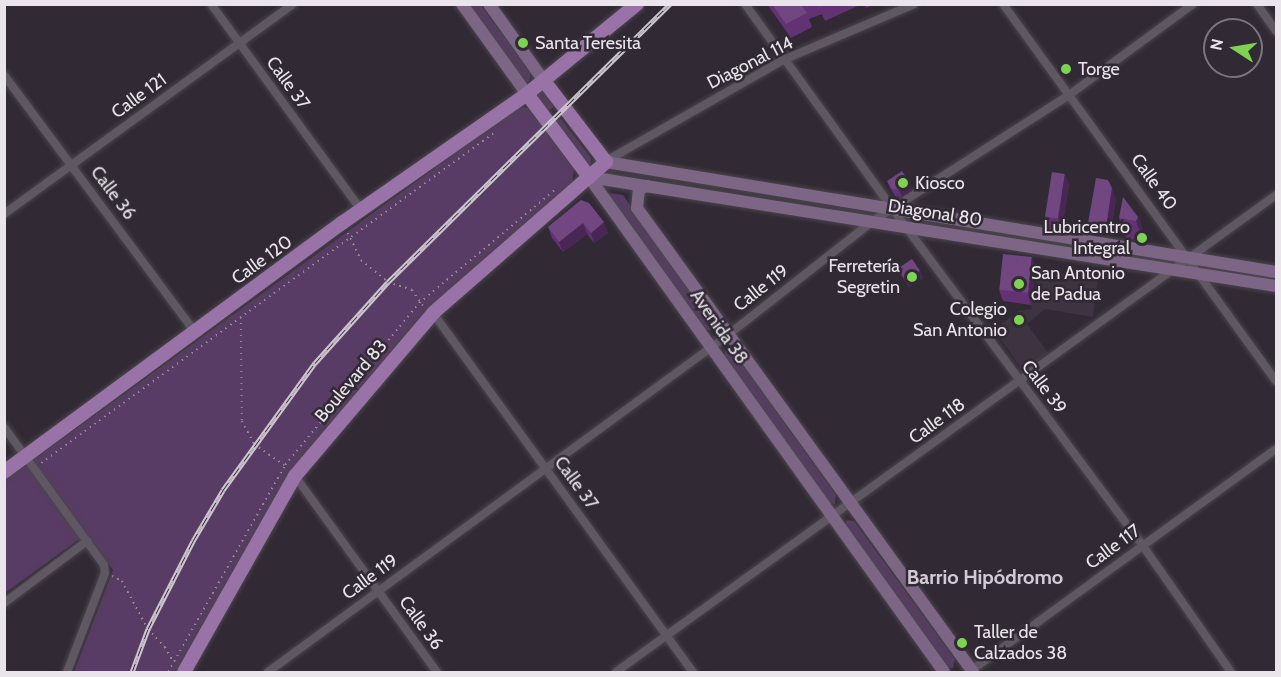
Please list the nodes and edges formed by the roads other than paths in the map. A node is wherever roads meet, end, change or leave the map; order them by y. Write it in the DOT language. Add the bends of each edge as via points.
graph roads {
  1 [pos="211,4"];
  2 [pos="293,4"];
  3 [pos="462,4"];
  4 [pos="489,4"];
  5 [pos="637,4"];
  6 [pos="745,4"];
  7 [pos="914,4"];
  8 [pos="1003,4"];
  9 [pos="1193,4"];
  10 [pos="1257,4"];
  11 [pos="1276,31"];
  12 [pos="239,44"];
  13 [pos="783,60"];
  14 [pos="4,75"];
  15 [pos="544,81"];
  16 [pos="527,94"];
  17 [pos="1069,95"];
  18 [pos="606,162"];
  19 [pos="73,166"];
  20 [pos="589,177"];
  21 [pos="647,186"];
  22 [pos="1276,195"];
  23 [pos="892,209"];
  24 [pos="361,210"];
  25 [pos="4,214"];
  26 [pos="873,221"];
  27 [pos="906,227"];
  28 [pos="1189,258"];
  29 [pos="1175,269"];
  30 [pos="1276,272"];
  31 [pos="1198,273"];
  32 [pos="1276,286"];
  33 [pos="433,313"];
  34 [pos="195,332"];
  35 [pos="728,335"];
  36 [pos="711,348"];
  37 [pos="1020,381"];
  38 [pos="1276,381"];
  39 [pos="4,427"];
  40 [pos="1276,449"];
  41 [pos="29,462"];
  42 [pos="546,469"];
  43 [pos="4,472"];
  44 [pos="295,476"];
  45 [pos="850,504"];
  46 [pos="832,517"];
  47 [pos="87,541"];
  48 [pos="1143,546"];
  49 [pos="378,592"];
  50 [pos="4,603"];
  51 [pos="667,636"];
  52 [pos="179,667"];
  53 [pos="67,672"];
  54 [pos="268,672"];
  55 [pos="437,672"];
  56 [pos="616,672"];
  57 [pos="693,672"];
  58 [pos="944,672"];
  59 [pos="971,672"];
  60 [pos="1231,672"];
  1 -- 12 [label="street, Calle 37"];
  2 -- 12 [label="street, Calle 121"];
  3 -- 16 [label="main road, Avenida 38"];
  4 -- 15 [label="main road"];
  5 -- 15 [label="main road, Calle 120"];
  6 -- 13 [label="street, Calle 39"];
  7 -- 13 [label="street, Diagonal 114"];
  8 -- 17 [label="street, Calle 40"];
  9 -- 17 [label="street, Calle 119"];
  10 -- 11 [label="street"];
  12 -- 19 [label="street, Calle 121"];
  12 -- 24 [label="street, Calle 37"];
  13 -- 18 [label="street, Diagonal 114"];
  13 -- 23 [label="street, Calle 39"];
  14 -- 19 [label="street, Calle 36"];
  15 -- 16 [label="main road, Calle 120"];
  15 -- 18 [label="main road"];
  16 -- 20 [label="main road, Avenida 38"];
  16 -- 24 [label="main road, Calle 120"];
  17 -- 23 [label="street, Calle 119"];
  17 -- 28 [label="street, Calle 40"];
  18 -- 20 [label="main road, Boulevard 83"];
  18 -- 23 [label="main road, Diagonal 80"];
  19 -- 25 [label="street, Calle 121"];
  19 -- 34 [label="street, Calle 36"];
  20 -- 21 [label="main road, Diagonal 80"];
  20 -- 33 [label="main road, Boulevard 83"];
  20 -- 36 [label="main road, Avenida 38"];
  21 -- 26 [label="main road, Diagonal 80"];
  21 -- 35 [label="main road, Avenida 38" via="639,189 637,208"];
  22 -- 28 [label="street, Calle 118"];
  23 -- 26 [label="street, Calle 119"];
  23 -- 27 [label="street, Calle 39"];
  23 -- 28 [label="main road, Diagonal 80"];
  24 -- 34 [label="main road, Calle 120"];
  26 -- 27 [label="main road, Diagonal 80"];
  26 -- 35 [label="street, Calle 119"];
  27 -- 29 [label="main road, Diagonal 80"];
  27 -- 37 [label="street, Calle 39"];
  28 -- 29 [label="street, Calle 118"];
  28 -- 30 [label="main road, Diagonal 80"];
  28 -- 31 [label="street, Calle 40"];
  29 -- 31 [label="main road, Diagonal 80"];
  29 -- 37 [label="street, Calle 118"];
  31 -- 32 [label="main road, Diagonal 80"];
  31 -- 38 [label="street, Calle 40"];
  33 -- 42 [label="street, Calle 37"];
  33 -- 44 [label="main road, Boulevard 83"];
  34 -- 41 [label="main road, Calle 120"];
  35 -- 36 [label="street, Calle 119"];
  35 -- 45 [label="main road, Avenida 38"];
  36 -- 42 [label="street, Calle 119"];
  36 -- 46 [label="main road, Avenida 38"];
  37 -- 45 [label="street, Calle 118"];
  37 -- 48 [label="street, Calle 39"];
  39 -- 41 [label="street"];
  40 -- 48 [label="street, Calle 117"];
  41 -- 43 [label="main road, Calle 120"];
  41 -- 47 [label="street"];
  42 -- 49 [label="street, Calle 119"];
  42 -- 51 [label="street, Calle 37"];
  44 -- 49 [label="street, Calle 36"];
  44 -- 52 [label="main road, Boulevard 83"];
  45 -- 46 [label="street, Calle 118"];
  45 -- 59 [label="main road, Avenida 38"];
  46 -- 51 [label="street, Calle 118"];
  46 -- 58 [label="main road, Avenida 38"];
  47 -- 50 [label="street"];
  47 -- 53 [label="street" via="105,573"];
  48 -- 59 [label="street, Calle 117"];
  48 -- 60 [label="street, Calle 39"];
  49 -- 54 [label="street, Calle 119"];
  49 -- 55 [label="street, Calle 36"];
  51 -- 56 [label="street, Calle 118"];
  51 -- 57 [label="street, Calle 37"];
}
